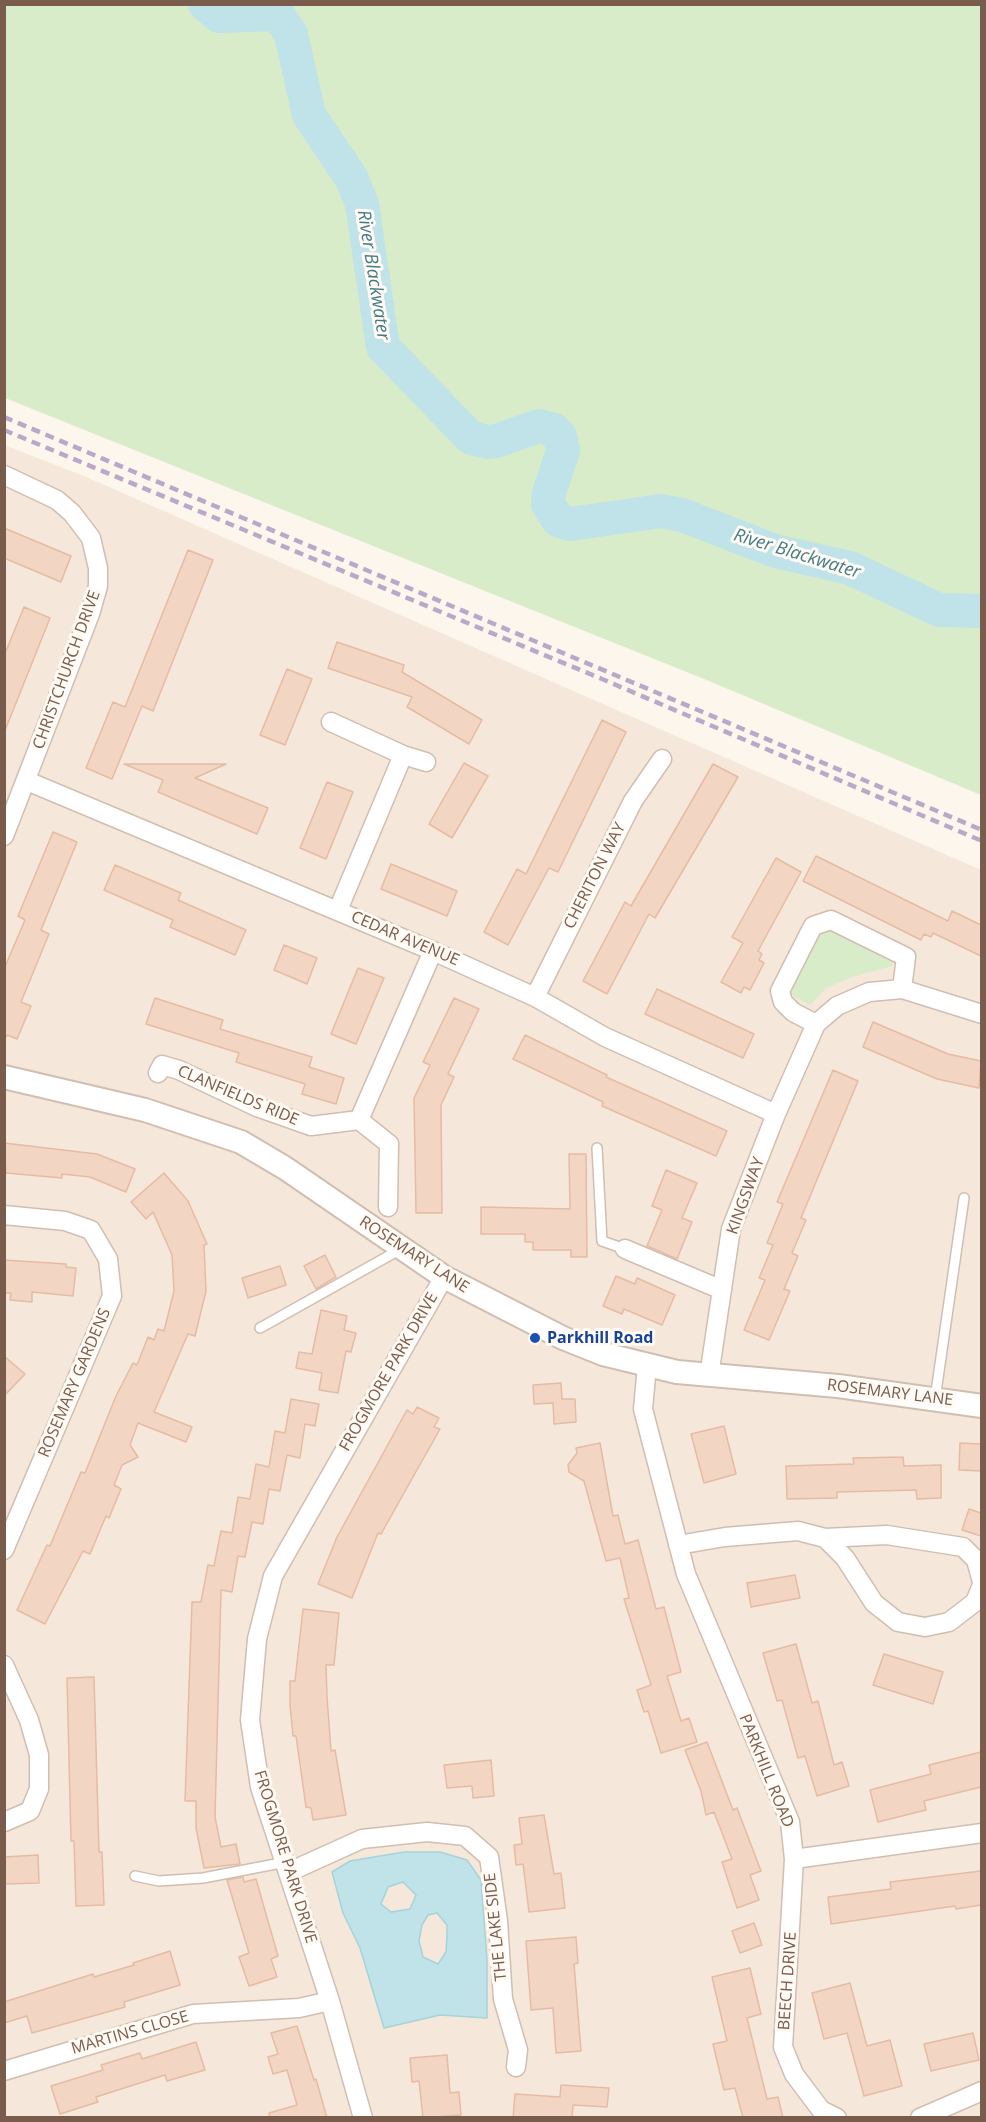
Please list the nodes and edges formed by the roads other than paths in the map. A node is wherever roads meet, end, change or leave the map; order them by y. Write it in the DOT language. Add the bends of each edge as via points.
graph roads {
  1 [pos="4,475"];
  2 [pos="331,722"];
  3 [pos="403,755"];
  4 [pos="662,759"];
  5 [pos="426,762"];
  6 [pos="27,781"];
  7 [pos="4,836"];
  8 [pos="338,910"];
  9 [pos="434,951"];
  10 [pos="902,989"];
  11 [pos="535,997"];
  12 [pos="981,1014"];
  13 [pos="816,1024"];
  14 [pos="158,1073"];
  15 [pos="4,1077"];
  16 [pos="776,1114"];
  17 [pos="359,1120"];
  18 [pos="597,1148"];
  19 [pos="964,1198"];
  20 [pos="388,1207"];
  21 [pos="4,1215"];
  22 [pos="403,1248"];
  23 [pos="625,1249"];
  24 [pos="444,1277"];
  25 [pos="722,1290"];
  26 [pos="260,1328"];
  27 [pos="647,1366"];
  28 [pos="709,1376"];
  29 [pos="935,1399"];
  30 [pos="981,1406"];
  31 [pos="825,1538"];
  32 [pos="678,1545"];
  33 [pos="4,1550"];
  34 [pos="981,1583"];
  35 [pos="4,1665"];
  36 [pos="4,1822"];
  37 [pos="981,1833"];
  38 [pos="794,1859"];
  39 [pos="287,1867"];
  40 [pos="135,1876"];
  41 [pos="330,2001"];
  42 [pos="516,2067"];
  43 [pos="4,2070"];
  44 [pos="981,2091"];
  45 [pos="363,2118"];
  46 [pos="837,2118"];
  47 [pos="920,2118"];
  1 -- 6 [label="street, CHRISTCHURCH DRIVE" via="57,500 72,513 91,538 98,568 98,586 90,614"];
  2 -- 3 [label="street"];
  3 -- 5 [label="street"];
  3 -- 8 [label="street"];
  4 -- 11 [label="street, CHERITON WAY" via="623,820"];
  6 -- 7 [label="street, CHRISTCHURCH DRIVE"];
  6 -- 8 [label="street, CEDAR AVENUE"];
  8 -- 9 [label="street, CEDAR AVENUE"];
  9 -- 11 [label="street, CEDAR AVENUE"];
  9 -- 17 [label="street"];
  10 -- 12 [label="street, KINGSWAY"];
  10 -- 13 [label="street, KINGSWAY" via="869,992 837,1006"];
  10 -- 13 [label="street" via="906,957 831,920 813,926 780,991 783,1002 793,1012"];
  11 -- 16 [label="street, CEDAR AVENUE" via="605,1037"];
  13 -- 16 [label="street, KINGSWAY"];
  14 -- 17 [label="street, CLANFIELDS RIDE" via="162,1065 179,1070 257,1107 311,1126"];
  15 -- 22 [label="street, ROSEMARY LANE" via="145,1110 242,1142"];
  16 -- 25 [label="street, KINGSWAY" via="731,1229"];
  17 -- 20 [label="street" via="389,1144"];
  18 -- 23 [label="lane" via="602,1241"];
  19 -- 29 [label="lane"];
  21 -- 33 [label="street, ROSEMARY GARDENS" via="65,1221 91,1230 108,1259 112,1296"];
  22 -- 24 [label="street, ROSEMARY LANE"];
  22 -- 26 [label="lane"];
  23 -- 25 [label="street"];
  24 -- 27 [label="street, ROSEMARY LANE" via="563,1338"];
  24 -- 39 [label="street, FROGMORE PARK DRIVE" via="273,1576 257,1639 250,1720 261,1787"];
  25 -- 28 [label="street, KINGSWAY"];
  27 -- 28 [label="street, ROSEMARY LANE"];
  27 -- 32 [label="street, PARKHILL ROAD" via="643,1409"];
  28 -- 29 [label="street, ROSEMARY LANE" via="838,1386"];
  29 -- 30 [label="street, ROSEMARY LANE"];
  31 -- 32 [label="street" via="798,1532"];
  31 -- 34 [label="street" via="887,1535 963,1547 976,1560"];
  31 -- 34 [label="street" via="845,1558 874,1603 898,1622 925,1627 949,1622 975,1602"];
  32 -- 38 [label="street, PARKHILL ROAD" via="686,1574 790,1822"];
  35 -- 36 [label="street" via="29,1720 39,1755 39,1789 30,1811"];
  37 -- 38 [label="street"];
  38 -- 46 [label="street, BEECH DRIVE" via="783,2046 794,2074 822,2110"];
  39 -- 40 [label="lane" via="159,1881"];
  39 -- 41 [label="street, FROGMORE PARK DRIVE"];
  39 -- 42 [label="street, THE LAKE SIDE" via="362,1839 427,1832 465,1836 489,1857 503,1999 518,2050"];
  41 -- 43 [label="street, MARTINS CLOSE" via="299,2008 192,2014"];
  41 -- 45 [label="street, FROGMORE PARK DRIVE"];
  44 -- 47 [label="street"];
}
